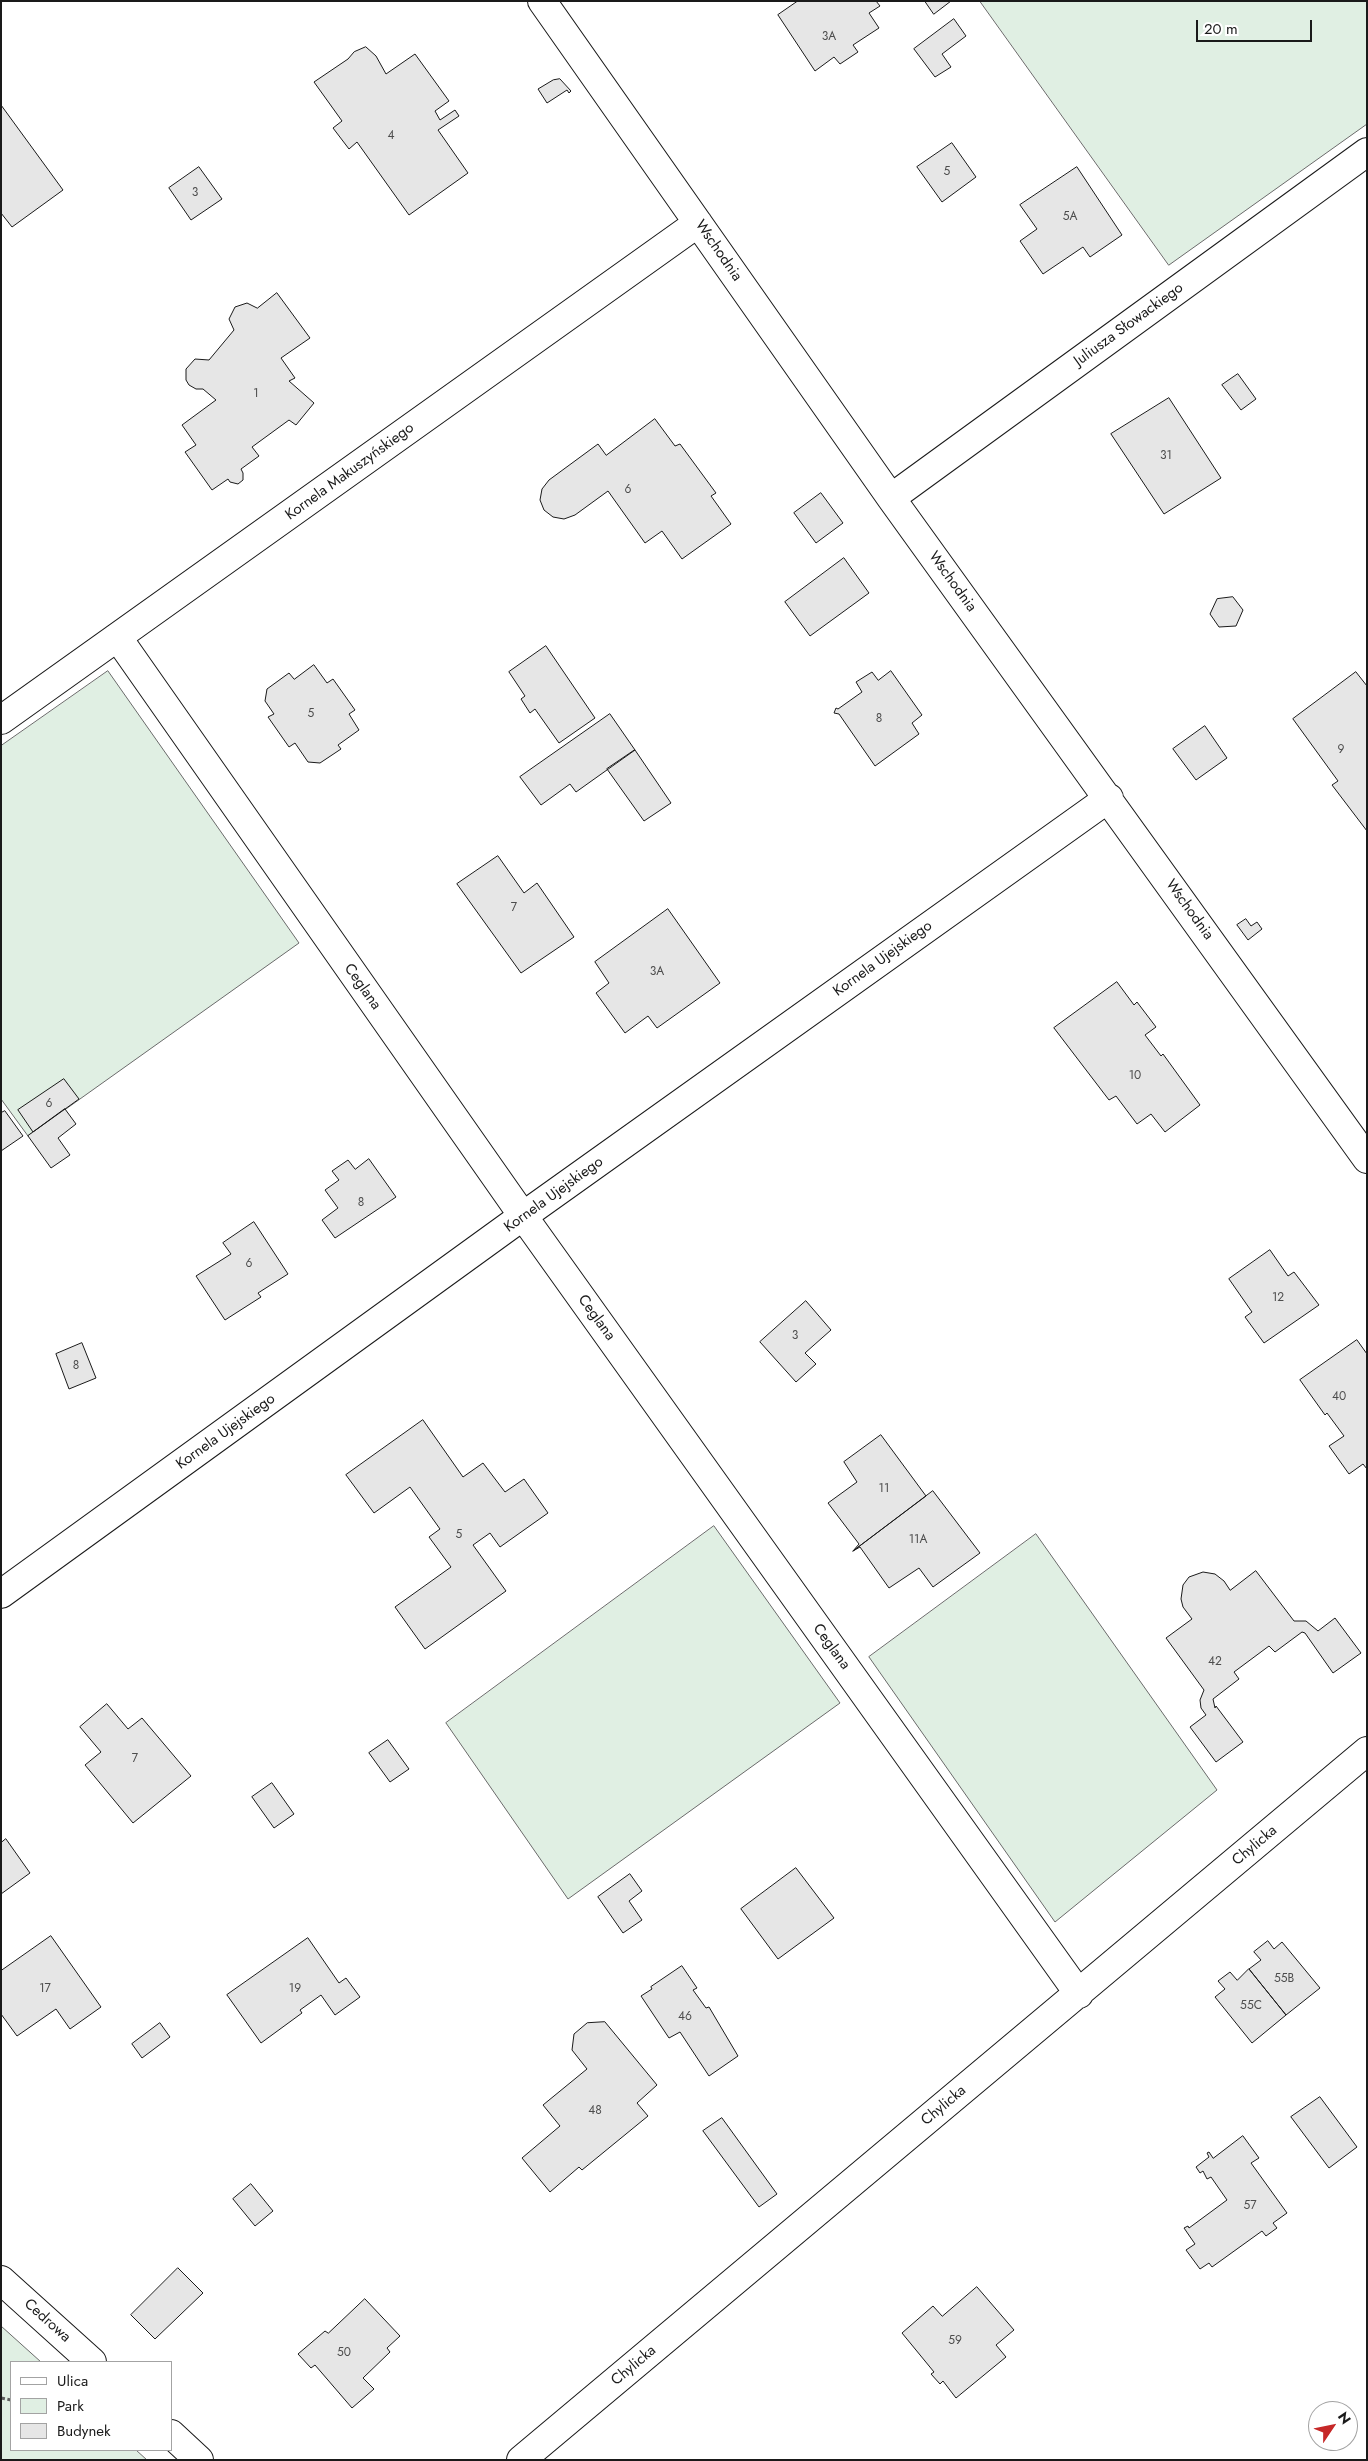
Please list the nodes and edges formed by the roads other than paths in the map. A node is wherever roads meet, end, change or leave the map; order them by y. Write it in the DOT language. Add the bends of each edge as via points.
graph roads {
  1 [pos="542,1"];
  2 [pos="1367,152"];
  3 [pos="698,223"];
  4 [pos="891,498"];
  5 [pos="118,638"];
  6 [pos="1,720"];
  7 [pos="1109,798"];
  8 [pos="1367,1158"];
  9 [pos="523,1216"];
  10 [pos="1,1594"];
  11 [pos="1367,1751"];
  12 [pos="1079,1994"];
  13 [pos="1,2280"];
  14 [pos="91,2361"];
  15 [pos="172,2435"];
  16 [pos="199,2460"];
  17 [pos="521,2460"];
  1 -- 3 [label="street, Wschodnia"];
  2 -- 4 [label="street, Juliusza Słowackiego"];
  3 -- 4 [label="street, Wschodnia"];
  3 -- 5 [label="street, Kornela Makuszyńskiego"];
  4 -- 7 [label="street, Wschodnia"];
  5 -- 6 [label="street, Kornela Makuszyńskiego"];
  5 -- 9 [label="street, Ceglana"];
  7 -- 8 [label="street, Wschodnia"];
  7 -- 9 [label="street, Kornela Ujejskiego"];
  9 -- 10 [label="street, Kornela Ujejskiego"];
  9 -- 12 [label="street, Ceglana"];
  11 -- 12 [label="street, Chylicka"];
  12 -- 17 [label="street, Chylicka"];
  13 -- 14 [label="street, Cedrowa"];
  15 -- 16 [label="street"];
}
